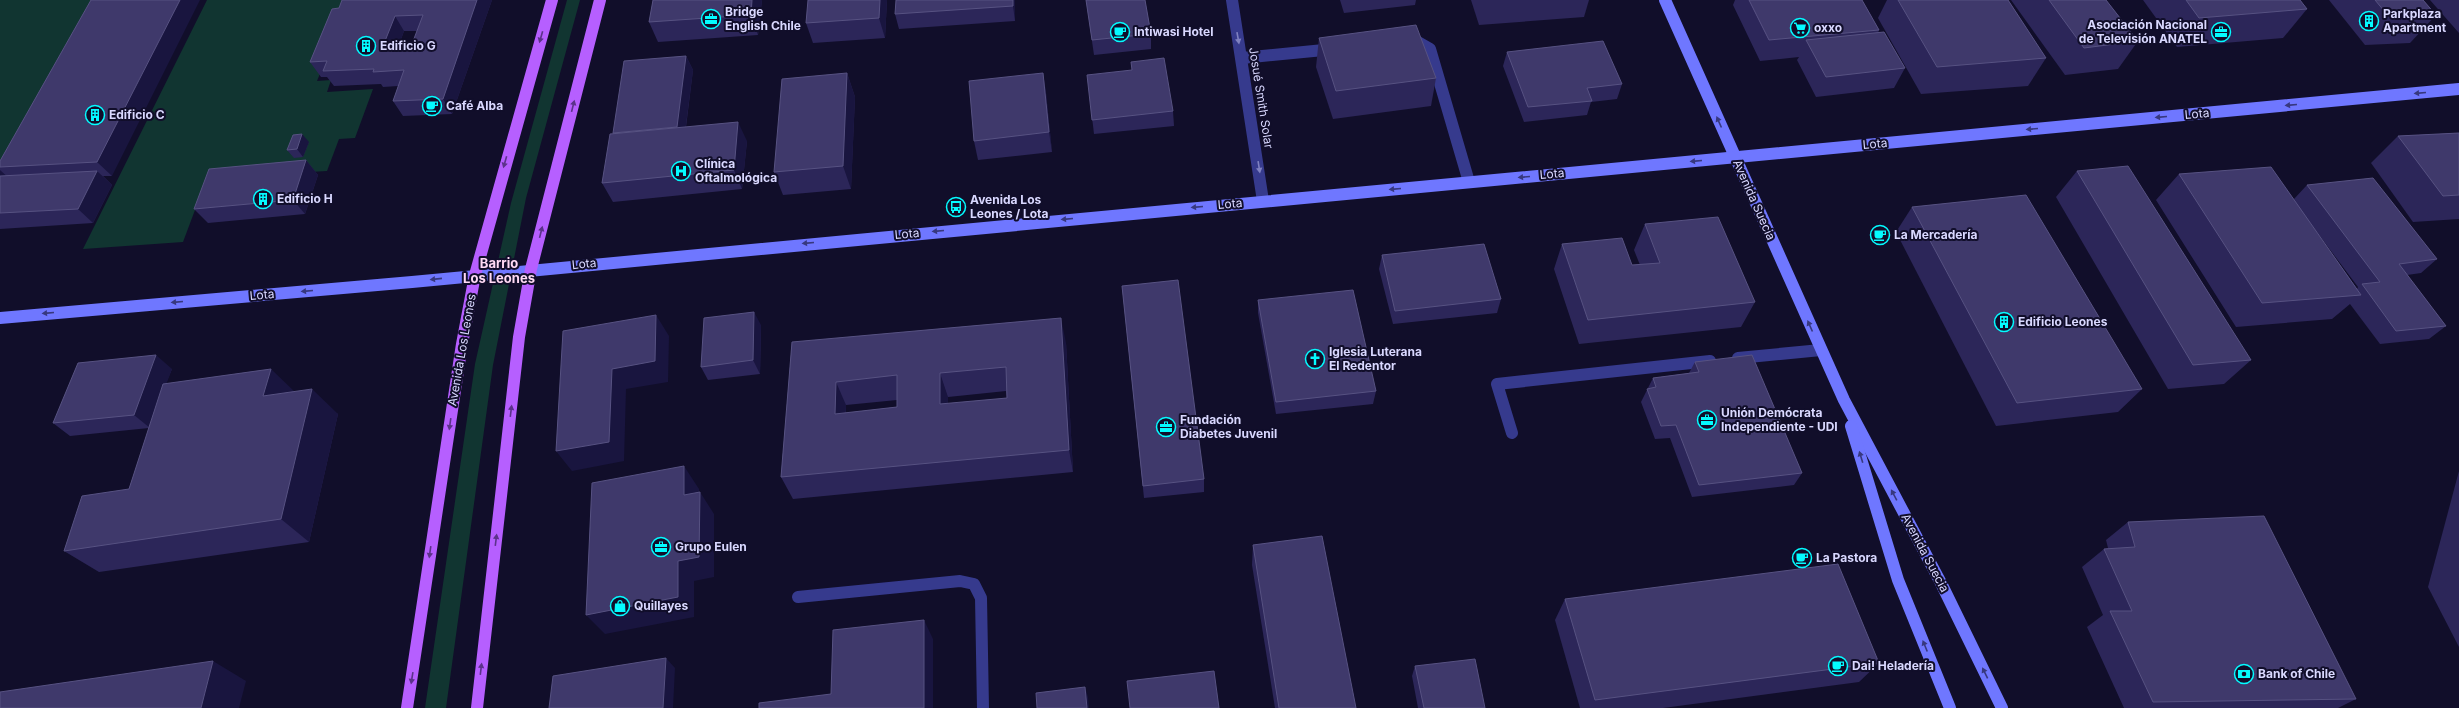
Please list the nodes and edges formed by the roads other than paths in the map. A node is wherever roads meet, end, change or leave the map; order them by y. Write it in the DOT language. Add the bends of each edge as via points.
graph roads {
  1 [pos="552,0"];
  2 [pos="600,0"];
  3 [pos="1232,0"];
  4 [pos="1665,0"];
  5 [pos="1394,43"];
  6 [pos="1348,48"];
  7 [pos="1242,58"];
  8 [pos="2459,89"];
  9 [pos="1735,157"];
  10 [pos="1469,182"];
  11 [pos="1263,201"];
  12 [pos="531,270"];
  13 [pos="475,275"];
  14 [pos="0,318"];
  15 [pos="1821,350"];
  16 [pos="1844,400"];
  17 [pos="1512,433"];
  18 [pos="798,597"];
  19 [pos="407,708"];
  20 [pos="477,708"];
  21 [pos="983,708"];
  22 [pos="1950,708"];
  23 [pos="2002,708"];
  1 -- 13 [label="main road, Avenida Los Leones, one-way"];
  12 -- 2 [label="main road, one-way"];
  3 -- 7 [label="street, Josué Smith Solar, one-way"];
  9 -- 4 [label="street, Avenida Suecia, one-way"];
  5 -- 10 [label="street" via="1416,41 1430,49"];
  6 -- 7 [label="street"];
  7 -- 11 [label="street, Josué Smith Solar, one-way"];
  8 -- 9 [label="street, Lota, one-way"];
  9 -- 10 [label="street, Lota, one-way"];
  15 -- 9 [label="street, Avenida Suecia, one-way"];
  10 -- 11 [label="street, Lota, one-way"];
  11 -- 12 [label="street, Lota, one-way"];
  12 -- 13 [label="street, Lota"];
  20 -- 12 [label="main road, one-way" via="519,336"];
  13 -- 14 [label="street, Lota, one-way"];
  13 -- 19 [label="main road, Avenida Los Leones, one-way" via="462,344"];
  15 -- 16 [label="street, Avenida Suecia"];
  15 -- 17 [label="street" via="1497,384"];
  22 -- 16 [label="street, Avenida Suecia, one-way" via="1898,580"];
  23 -- 16 [label="street, Avenida Suecia, one-way" via="1941,583"];
  18 -- 21 [label="street" via="960,581 974,584 981,598"];
}
